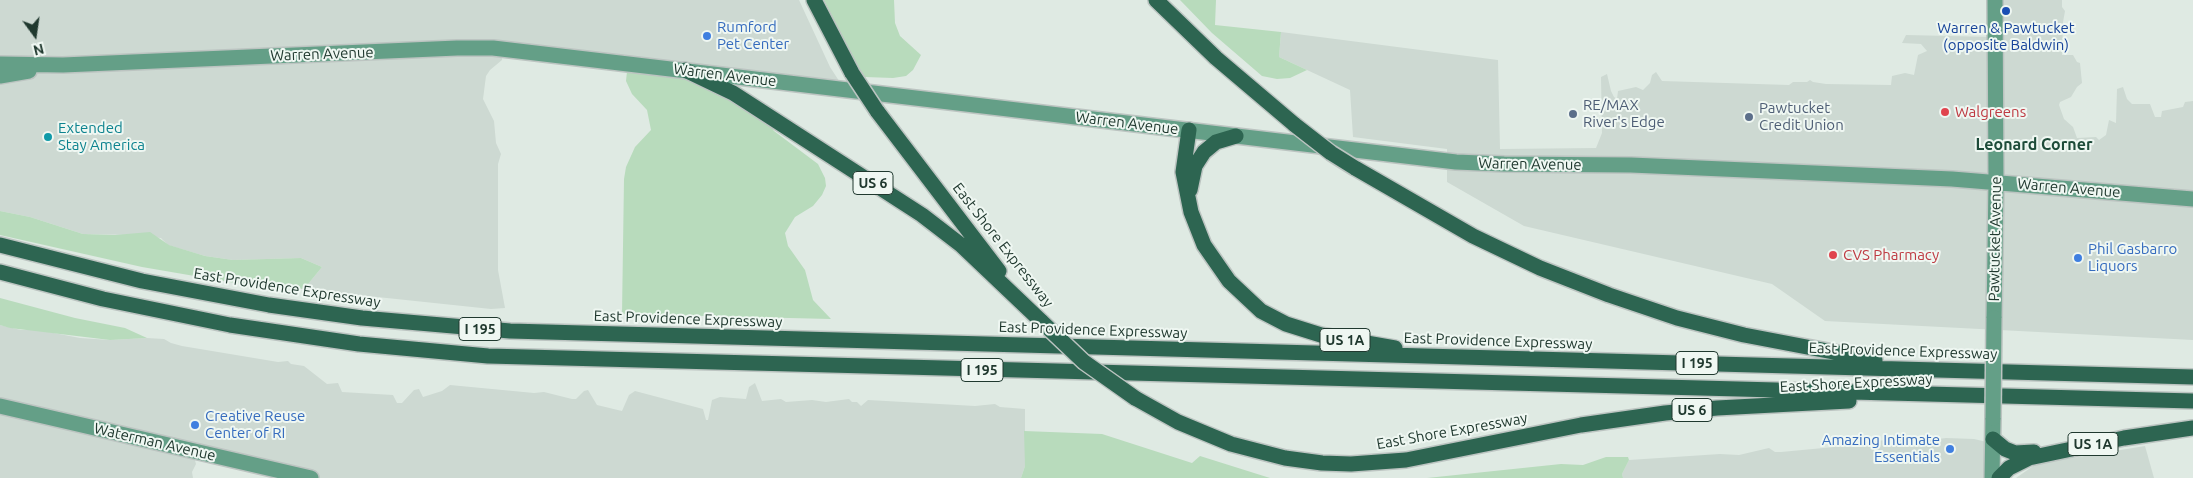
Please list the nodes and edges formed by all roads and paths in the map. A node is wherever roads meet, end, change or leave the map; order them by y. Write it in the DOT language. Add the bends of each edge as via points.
graph roads {
  1 [pos="814,0"];
  2 [pos="1156,0"];
  3 [pos="1995,0"];
  4 [pos="0,64"];
  5 [pos="63,65"];
  6 [pos="685,70"];
  7 [pos="4,76"];
  8 [pos="1189,130"];
  9 [pos="1236,136"];
  10 [pos="1996,182"];
  11 [pos="2193,199"];
  12 [pos="1189,204"];
  13 [pos="0,245"];
  14 [pos="0,272"];
  15 [pos="1042,322"];
  16 [pos="1456,357"];
  17 [pos="1939,370"];
  18 [pos="2189,376"];
  19 [pos="1973,395"];
  20 [pos="2193,402"];
  21 [pos="0,406"];
  22 [pos="2193,428"];
  23 [pos="1992,438"];
  24 [pos="2070,449"];
  25 [pos="311,478"];
  26 [pos="1992,478"];
  27 [pos="2000,478"];
  1 -- 15 [label="highway, East Shore Expressway, bridge" via="852,73 877,111"];
  2 -- 17 [label="highway, East Shore Expressway, bridge" via="1216,58 1331,153 1441,219 1507,253 1627,302 1696,323 1850,356"];
  3 -- 10 [label="main road, Pawtucket Avenue"];
  4 -- 5 [label="main road, Warren Avenue / US 6"];
  5 -- 6 [label="main road, Warren Avenue / US 6" via="477,48"];
  5 -- 7 [label="main road, Warren Avenue / US 6"];
  6 -- 8 [label="main road, Warren Avenue / US 6"];
  6 -- 15 [label="highway, US 6" via="733,93 922,215 961,245"];
  8 -- 9 [label="main road, Warren Avenue"];
  8 -- 12 [label="highway" via="1183,172"];
  9 -- 10 [label="main road, Warren Avenue / US 1A" via="1473,163 1631,165"];
  9 -- 12 [label="highway, US 1A" via="1212,145 1200,156 1193,172"];
  10 -- 11 [label="main road, Warren Avenue"];
  10 -- 23 [label="main road, Pawtucket Avenue, bridge"];
  12 -- 16 [label="highway, US 1A" via="1200,237 1213,260 1235,288 1261,311 1286,324 1321,335"];
  13 -- 16 [label="highway, East Providence Expressway / I 195" via="106,273 233,299 454,327 566,333"];
  14 -- 19 [label="highway, I 195" via="103,299 230,325 350,342 488,356"];
  15 -- 19 [label="highway, East Shore Expressway / US 6, bridge" via="1084,362 1135,398 1195,430 1249,450 1303,461 1351,464 1406,460 1581,425 1674,412"];
  16 -- 17 [label="highway, East Providence Expressway / I 195"];
  17 -- 18 [label="highway, East Providence Expressway / I 195"];
  19 -- 20 [label="highway, I 195"];
  21 -- 25 [label="main road, Waterman Avenue"];
  22 -- 24 [label="highway, US 1A"];
  23 -- 24 [label="highway" via="2015,453"];
  23 -- 26 [label="main road, Pawtucket Avenue"];
  24 -- 27 [label="highway, US 1A" via="2023,460"];
}
